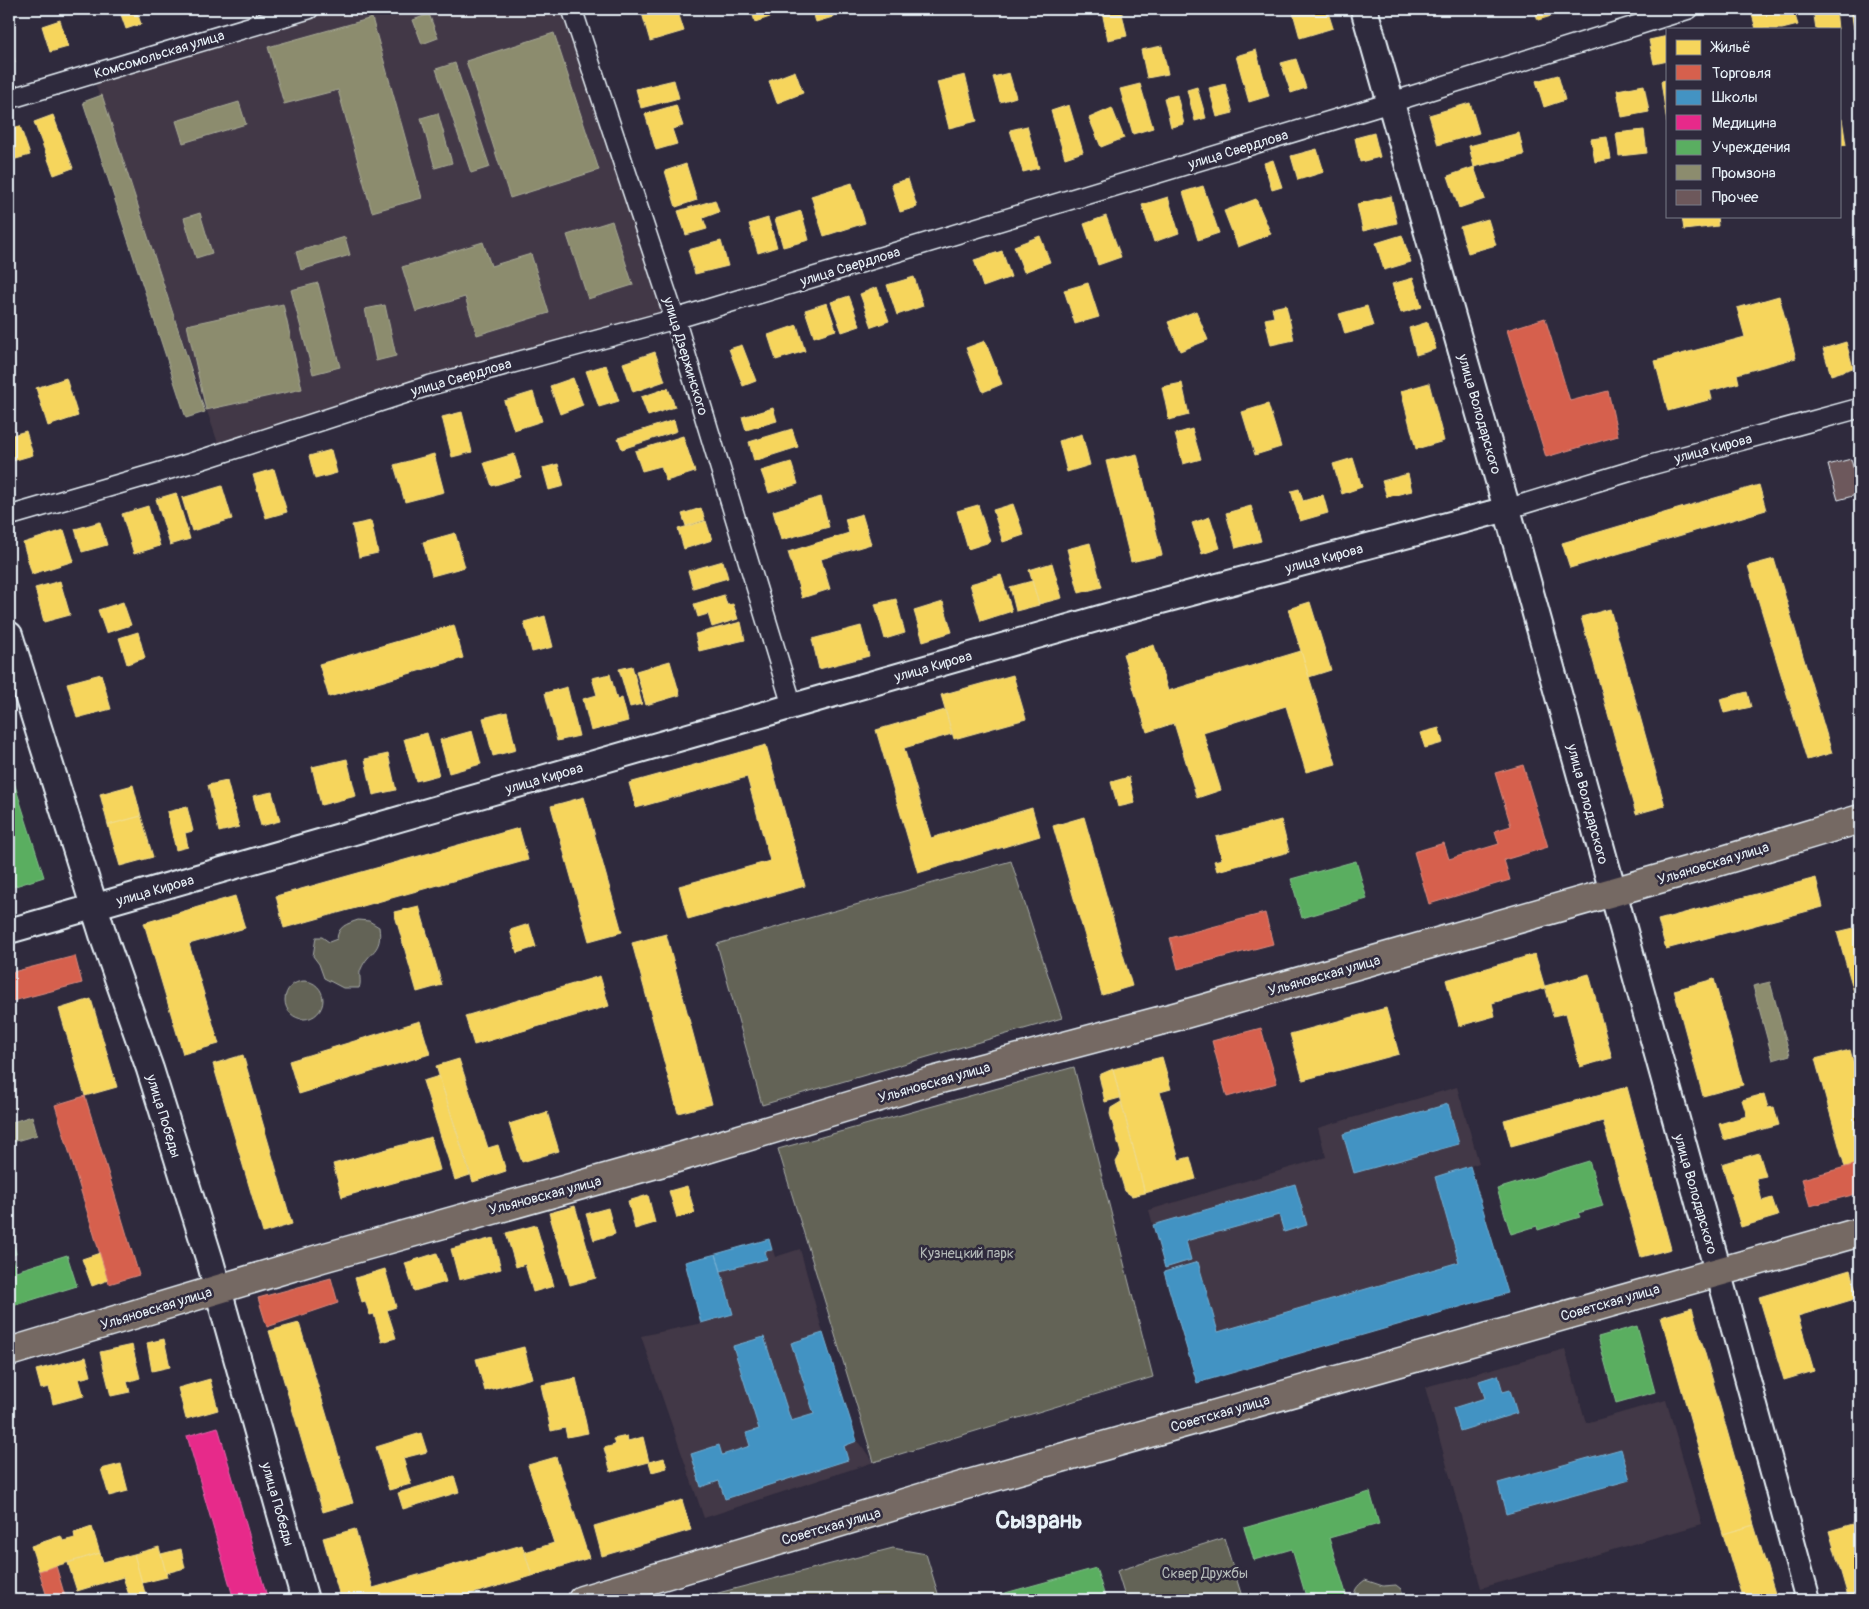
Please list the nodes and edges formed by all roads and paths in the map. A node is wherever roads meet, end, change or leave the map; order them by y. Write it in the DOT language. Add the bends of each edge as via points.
graph roads {
  1 [pos="309,9"];
  2 [pos="572,9"];
  3 [pos="1364,9"];
  4 [pos="1689,9"];
  5 [pos="9,99"];
  6 [pos="1390,102"];
  7 [pos="675,319"];
  8 [pos="1860,408"];
  9 [pos="1507,509"];
  10 [pos="9,516"];
  11 [pos="9,636"];
  12 [pos="792,705"];
  13 [pos="1860,818"];
  14 [pos="1612,892"];
  15 [pos="95,907"];
  16 [pos="9,931"];
  17 [pos="1860,1232"];
  18 [pos="1718,1271"];
  19 [pos="218,1289"];
  20 [pos="9,1352"];
  21 [pos="305,1600"];
  22 [pos="582,1600"];
  23 [pos="1808,1600"];
  1 -- 5 [label="street, Комсомольская улица"];
  2 -- 7 [label="street, улица Дзержинского"];
  3 -- 6 [label="main road, улица Володарского"];
  4 -- 6 [label="street, улица Свердлова"];
  6 -- 7 [label="street, улица Свердлова"];
  6 -- 9 [label="main road, улица Володарского"];
  7 -- 10 [label="street, улица Свердлова" via="430,385 191,463"];
  7 -- 12 [label="street, улица Дзержинского"];
  8 -- 9 [label="street, улица Кирова" via="1651,465"];
  9 -- 12 [label="street, улица Кирова" via="1140,607"];
  9 -- 14 [label="main road, улица Володарского"];
  11 -- 15 [label="main road, улица Победы"];
  12 -- 15 [label="street, улица Кирова"];
  13 -- 14 [label="main road, Ульяновская улица"];
  14 -- 18 [label="main road, улица Володарского"];
  14 -- 19 [label="main road, Ульяновская улица" via="1178,1016 929,1082"];
  15 -- 16 [label="street, улица Кирова"];
  15 -- 19 [label="main road, улица Победы" via="150,1069"];
  17 -- 18 [label="main road, Советская улица"];
  18 -- 22 [label="main road, Советская улица" via="944,1491"];
  18 -- 23 [label="street, улица Володарского"];
  19 -- 20 [label="main road, Ульяновская улица"];
  19 -- 21 [label="main road, улица Победы"];
}
